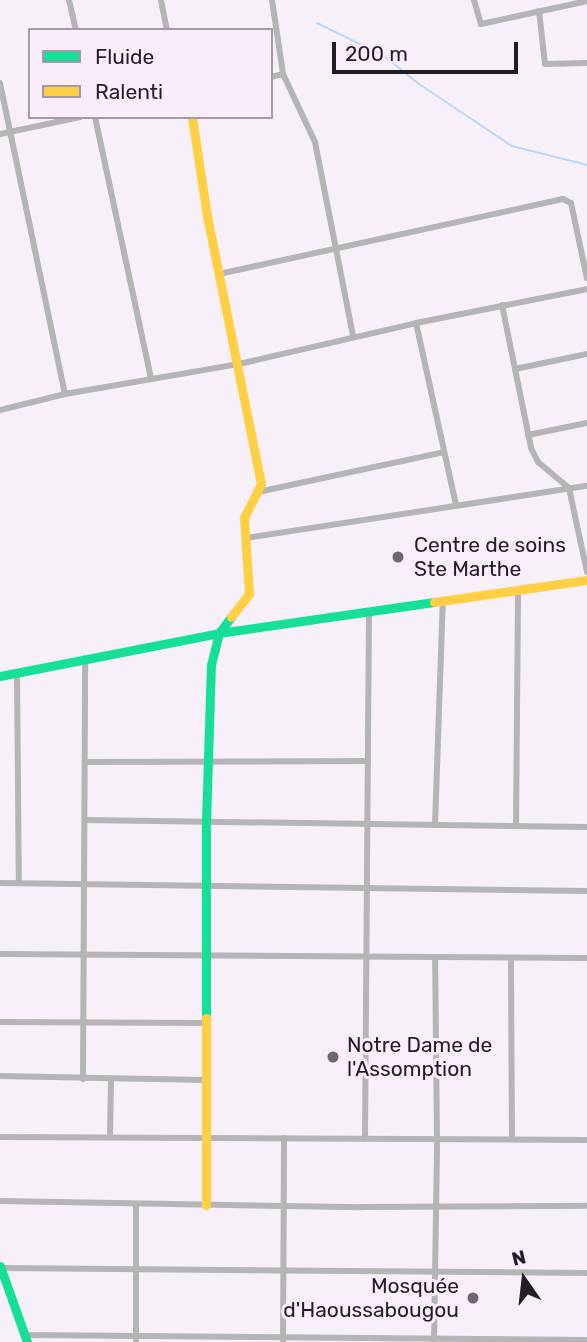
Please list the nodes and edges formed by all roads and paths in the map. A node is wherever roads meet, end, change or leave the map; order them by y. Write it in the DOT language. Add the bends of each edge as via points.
graph roads {
  1 [pos="69,0"];
  2 [pos="161,0"];
  3 [pos="272,0"];
  4 [pos="474,0"];
  5 [pos="587,1"];
  6 [pos="539,11"];
  7 [pos="76,28"];
  8 [pos="167,28"];
  9 [pos="587,63"];
  10 [pos="283,74"];
  11 [pos="273,76"];
  12 [pos="0,83"];
  13 [pos="71,119"];
  14 [pos="95,119"];
  15 [pos="192,119"];
  16 [pos="10,132"];
  17 [pos="0,134"];
  18 [pos="335,248"];
  19 [pos="219,274"];
  20 [pos="587,278"];
  21 [pos="587,289"];
  22 [pos="502,305"];
  23 [pos="416,323"];
  24 [pos="354,336"];
  25 [pos="587,354"];
  26 [pos="239,364"];
  27 [pos="515,369"];
  28 [pos="151,379"];
  29 [pos="65,394"];
  30 [pos="0,410"];
  31 [pos="587,424"];
  32 [pos="528,435"];
  33 [pos="444,452"];
  34 [pos="587,486"];
  35 [pos="569,488"];
  36 [pos="258,492"];
  37 [pos="456,505"];
  38 [pos="246,538"];
  39 [pos="587,572"];
  40 [pos="587,580"];
  41 [pos="518,589"];
  42 [pos="443,601"];
  43 [pos="369,611"];
  44 [pos="219,633"];
  45 [pos="85,659"];
  46 [pos="17,673"];
  47 [pos="0,676"];
  48 [pos="368,761"];
  49 [pos="86,762"];
  50 [pos="206,763"];
  51 [pos="85,820"];
  52 [pos="206,822"];
  53 [pos="368,824"];
  54 [pos="435,825"];
  55 [pos="516,826"];
  56 [pos="587,827"];
  57 [pos="0,883"];
  58 [pos="19,883"];
  59 [pos="83,884"];
  60 [pos="205,885"];
  61 [pos="368,888"];
  62 [pos="587,891"];
  63 [pos="0,954"];
  64 [pos="83,955"];
  65 [pos="205,955"];
  66 [pos="367,956"];
  67 [pos="435,957"];
  68 [pos="511,958"];
  69 [pos="587,958"];
  70 [pos="0,1022"];
  71 [pos="84,1022"];
  72 [pos="204,1023"];
  73 [pos="0,1076"];
  74 [pos="83,1079"];
  75 [pos="111,1079"];
  76 [pos="204,1080"];
  77 [pos="0,1137"];
  78 [pos="110,1138"];
  79 [pos="205,1138"];
  80 [pos="284,1138"];
  81 [pos="365,1139"];
  82 [pos="437,1139"];
  83 [pos="512,1139"];
  84 [pos="587,1140"];
  85 [pos="0,1201"];
  86 [pos="136,1205"];
  87 [pos="206,1205"];
  88 [pos="284,1206"];
  89 [pos="587,1206"];
  90 [pos="436,1208"];
  91 [pos="0,1267"];
  92 [pos="137,1269"];
  93 [pos="284,1270"];
  94 [pos="435,1271"];
  95 [pos="587,1273"];
  96 [pos="4,1291"];
  97 [pos="26,1339"];
  98 [pos="136,1339"];
  99 [pos="283,1339"];
  100 [pos="587,1339"];
  101 [pos="434,1340"];
  1 -- 7 [label="street"];
  2 -- 8 [label="street"];
  3 -- 10 [label="street"];
  4 -- 6 [label="street" via="481,24"];
  5 -- 6 [label="street"];
  6 -- 9 [label="street" via="545,64"];
  10 -- 11 [label="street"];
  10 -- 18 [label="street" via="315,142"];
  12 -- 16 [label="street"];
  13 -- 16 [label="street"];
  14 -- 28 [label="street"];
  15 -- 19 [label="street"];
  16 -- 17 [label="street"];
  16 -- 29 [label="street"];
  18 -- 19 [label="street"];
  18 -- 20 [label="street" via="563,199 571,203"];
  18 -- 24 [label="street"];
  19 -- 26 [label="street"];
  21 -- 22 [label="street"];
  22 -- 23 [label="street"];
  22 -- 27 [label="street"];
  23 -- 24 [label="street"];
  23 -- 33 [label="street"];
  24 -- 26 [label="street"];
  25 -- 27 [label="street"];
  26 -- 28 [label="street"];
  26 -- 36 [label="street" via="261,484"];
  27 -- 32 [label="street"];
  28 -- 29 [label="street"];
  29 -- 30 [label="street"];
  31 -- 32 [label="street"];
  32 -- 35 [label="street" via="538,461"];
  33 -- 36 [label="street"];
  33 -- 37 [label="street"];
  34 -- 35 [label="street"];
  35 -- 37 [label="street"];
  35 -- 39 [label="street"];
  36 -- 38 [label="street" via="247,506"];
  37 -- 38 [label="street"];
  38 -- 44 [label="street" via="249,594"];
  40 -- 41 [label="street"];
  41 -- 42 [label="street"];
  41 -- 55 [label="street"];
  42 -- 43 [label="street"];
  42 -- 54 [label="street"];
  43 -- 44 [label="street"];
  43 -- 48 [label="street"];
  44 -- 45 [label="street"];
  44 -- 50 [label="street" via="213,649"];
  45 -- 46 [label="street"];
  45 -- 49 [label="street"];
  46 -- 47 [label="street"];
  46 -- 58 [label="street"];
  48 -- 50 [label="street"];
  48 -- 53 [label="street"];
  49 -- 50 [label="street"];
  49 -- 51 [label="street"];
  50 -- 52 [label="street"];
  51 -- 52 [label="street"];
  51 -- 59 [label="street"];
  52 -- 53 [label="street"];
  52 -- 60 [label="street"];
  53 -- 54 [label="street"];
  53 -- 61 [label="street"];
  54 -- 55 [label="street"];
  55 -- 56 [label="street"];
  57 -- 58 [label="street"];
  58 -- 59 [label="street"];
  59 -- 60 [label="street"];
  59 -- 64 [label="street"];
  60 -- 61 [label="street"];
  60 -- 65 [label="street"];
  61 -- 62 [label="street"];
  61 -- 66 [label="street"];
  63 -- 64 [label="street"];
  64 -- 65 [label="street"];
  64 -- 71 [label="street"];
  65 -- 66 [label="street"];
  65 -- 72 [label="street"];
  66 -- 67 [label="street"];
  66 -- 81 [label="street"];
  67 -- 68 [label="street"];
  67 -- 82 [label="street"];
  68 -- 69 [label="street"];
  68 -- 83 [label="street"];
  70 -- 71 [label="street"];
  71 -- 72 [label="street"];
  71 -- 74 [label="street"];
  72 -- 76 [label="street"];
  73 -- 74 [label="street"];
  74 -- 75 [label="street"];
  75 -- 76 [label="street"];
  75 -- 78 [label="street"];
  76 -- 79 [label="street"];
  77 -- 78 [label="street"];
  78 -- 79 [label="street"];
  79 -- 80 [label="street"];
  79 -- 87 [label="street"];
  80 -- 81 [label="street"];
  80 -- 88 [label="street"];
  81 -- 82 [label="street"];
  82 -- 83 [label="street"];
  82 -- 90 [label="street"];
  83 -- 84 [label="street"];
  85 -- 86 [label="street"];
  86 -- 87 [label="street"];
  86 -- 92 [label="street"];
  87 -- 88 [label="street"];
  88 -- 90 [label="street"];
  88 -- 93 [label="street"];
  89 -- 90 [label="street"];
  90 -- 94 [label="street"];
  91 -- 92 [label="street"];
  91 -- 96 [label="street"];
  92 -- 93 [label="street"];
  92 -- 98 [label="street"];
  93 -- 94 [label="street"];
  93 -- 99 [label="street"];
  94 -- 95 [label="street"];
  94 -- 101 [label="street"];
  96 -- 97 [label="street"];
  97 -- 98 [label="street"];
  98 -- 99 [label="street"];
  99 -- 101 [label="street"];
  100 -- 101 [label="street"];
}
